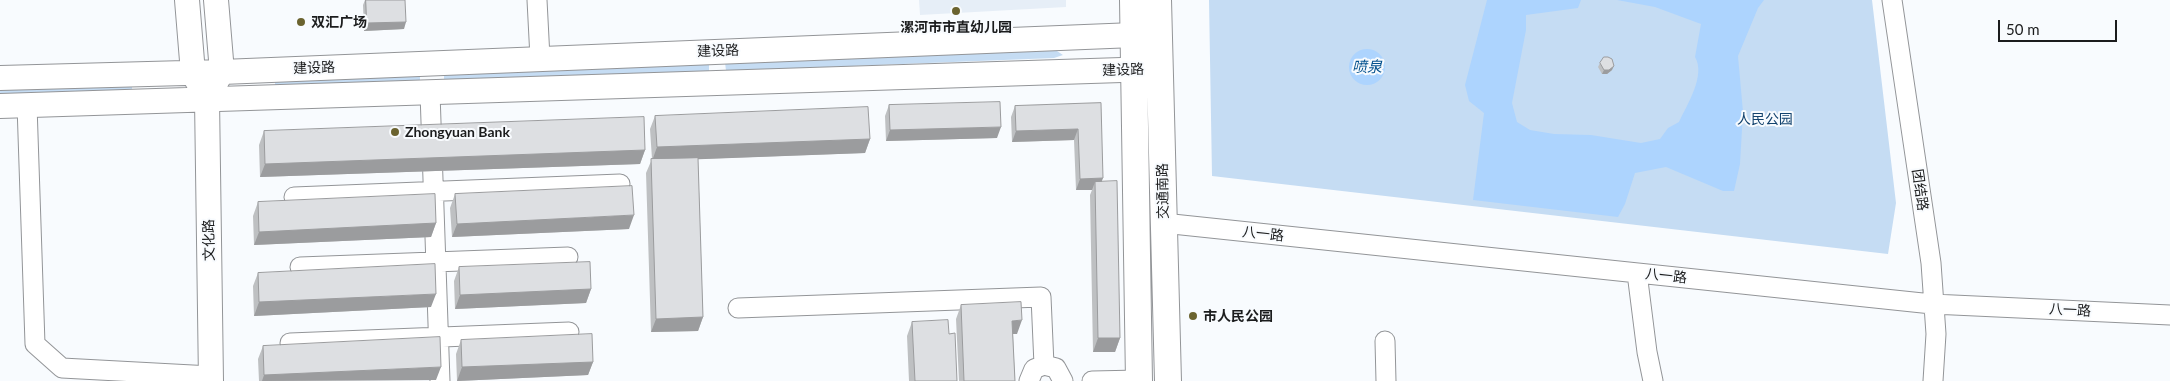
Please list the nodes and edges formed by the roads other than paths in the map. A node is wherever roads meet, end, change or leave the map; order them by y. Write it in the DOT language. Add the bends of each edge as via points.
graph roads {
  1 [pos="187,0"];
  2 [pos="216,0"];
  3 [pos="537,0"];
  4 [pos="1133,0"];
  5 [pos="1158,0"];
  6 [pos="1892,0"];
  7 [pos="1134,35"];
  8 [pos="717,51"];
  9 [pos="540,58"];
  10 [pos="429,64"];
  11 [pos="1147,69"];
  12 [pos="222,72"];
  13 [pos="193,73"];
  14 [pos="0,78"];
  15 [pos="717,83"];
  16 [pos="430,93"];
  17 [pos="207,99"];
  18 [pos="27,105"];
  19 [pos="0,106"];
  20 [pos="620,184"];
  21 [pos="434,192"];
  22 [pos="294,197"];
  23 [pos="1163,223"];
  24 [pos="568,257"];
  25 [pos="436,262"];
  26 [pos="300,267"];
  27 [pos="1637,273"];
  28 [pos="1932,304"];
  29 [pos="738,308"];
  30 [pos="2170,315"];
  31 [pos="569,332"];
  32 [pos="439,337"];
  33 [pos="1385,341"];
  34 [pos="290,343"];
  35 [pos="1044,365"];
  36 [pos="211,378"];
  37 [pos="1139,380"];
  38 [pos="1168,380"];
  39 [pos="440,381"];
  40 [pos="1029,381"];
  41 [pos="1063,381"];
  42 [pos="1092,381"];
  43 [pos="1386,381"];
  44 [pos="1654,381"];
  45 [pos="1933,381"];
  1 -- 13 [label="street, 文化路"];
  2 -- 12 [label="street"];
  3 -- 9 [label="street"];
  4 -- 7 [label="main road, 交通南路"];
  5 -- 11 [label="main road, 交通南路"];
  6 -- 28 [label="street, 团结路" via="1931,263"];
  7 -- 8 [label="street, 建设路"];
  7 -- 11 [label="main road, 交通南路"];
  8 -- 9 [label="street, 建设路"];
  8 -- 15 [label="street"];
  9 -- 10 [label="street, 建设路"];
  10 -- 12 [label="street, 建设路"];
  10 -- 16 [label="street"];
  11 -- 15 [label="street, 建设路"];
  11 -- 23 [label="main road, 交通南路"];
  11 -- 37 [label="main road, 交通南路"];
  12 -- 13 [label="street, 建设路"];
  12 -- 17 [label="street, 文化路"];
  13 -- 14 [label="street, 建设路"];
  13 -- 17 [label="street, 文化路"];
  15 -- 16 [label="street, 建设路"];
  16 -- 17 [label="street, 建设路"];
  16 -- 21 [label="street"];
  17 -- 18 [label="street, 建设路"];
  17 -- 36 [label="street, 文化路"];
  18 -- 19 [label="street, 建设路"];
  18 -- 36 [label="street" via="34,344 62,368"];
  20 -- 21 [label="street"];
  21 -- 22 [label="street"];
  21 -- 25 [label="street"];
  23 -- 27 [label="street, 八一路"];
  23 -- 38 [label="main road, 交通南路"];
  24 -- 25 [label="street"];
  25 -- 26 [label="street"];
  25 -- 32 [label="street"];
  27 -- 28 [label="street, 八一路"];
  27 -- 44 [label="street"];
  28 -- 30 [label="street, 八一路"];
  28 -- 45 [label="street, 团结路" via="1936,334"];
  29 -- 35 [label="street" via="1041,297"];
  31 -- 32 [label="street"];
  32 -- 34 [label="street"];
  32 -- 39 [label="street"];
  33 -- 43 [label="street"];
  35 -- 40 [label="street" via="1034,369"];
  35 -- 41 [label="street" via="1056,368"];
  37 -- 38 [label="main road"];
  37 -- 42 [label="street"];
}
